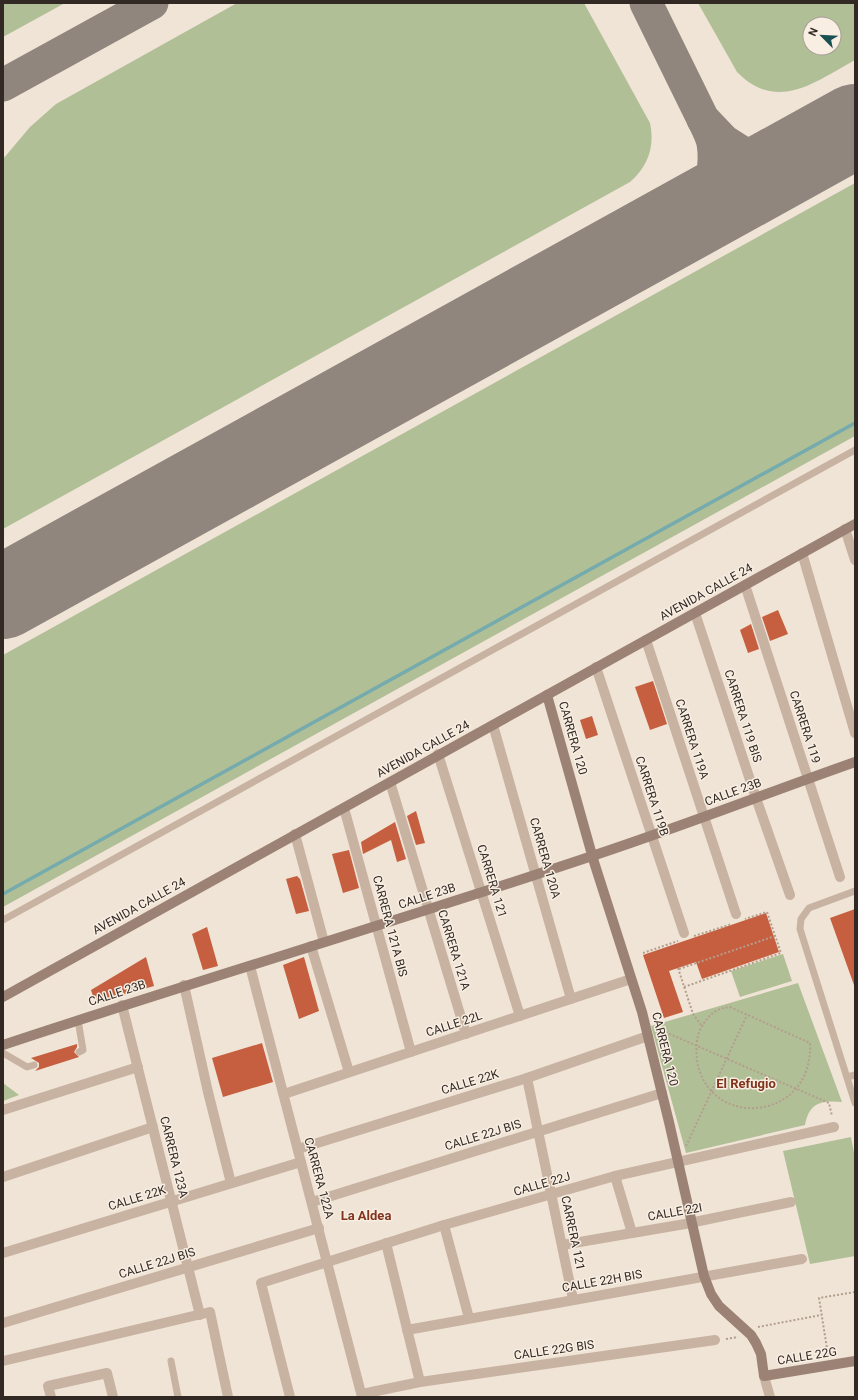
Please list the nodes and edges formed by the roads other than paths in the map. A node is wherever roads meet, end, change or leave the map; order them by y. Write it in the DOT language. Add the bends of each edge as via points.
graph roads {
  1 [pos="855,450"];
  2 [pos="855,524"];
  3 [pos="846,529"];
  4 [pos="802,553"];
  5 [pos="855,560"];
  6 [pos="745,585"];
  7 [pos="695,612"];
  8 [pos="646,640"];
  9 [pos="596,667"];
  10 [pos="547,695"];
  11 [pos="493,725"];
  12 [pos="855,733"];
  13 [pos="438,754"];
  14 [pos="855,762"];
  15 [pos="809,779"];
  16 [pos="390,782"];
  17 [pos="756,798"];
  18 [pos="344,808"];
  19 [pos="703,817"];
  20 [pos="295,834"];
  21 [pos="651,835"];
  22 [pos="592,856"];
  23 [pos="536,874"];
  24 [pos="840,878"];
  25 [pos="855,891"];
  26 [pos="481,892"];
  27 [pos="790,895"];
  28 [pos="428,909"];
  29 [pos="736,914"];
  30 [pos="3,920"];
  31 [pos="376,926"];
  32 [pos="686,937"];
  33 [pos="324,942"];
  34 [pos="311,946"];
  35 [pos="250,966"];
  36 [pos="631,979"];
  37 [pos="184,985"];
  38 [pos="3,997"];
  39 [pos="571,999"];
  40 [pos="122,1005"];
  41 [pos="520,1016"];
  42 [pos="78,1020"];
  43 [pos="466,1034"];
  44 [pos="648,1036"];
  45 [pos="3,1045"];
  46 [pos="79,1052"];
  47 [pos="411,1052"];
  48 [pos="3,1053"];
  49 [pos="34,1065"];
  50 [pos="138,1067"];
  51 [pos="349,1072"];
  52 [pos="855,1075"];
  53 [pos="847,1077"];
  54 [pos="527,1078"];
  55 [pos="662,1093"];
  56 [pos="284,1094"];
  57 [pos="855,1103"];
  58 [pos="3,1110"];
  59 [pos="153,1127"];
  60 [pos="834,1127"];
  61 [pos="538,1131"];
  62 [pos="298,1149"];
  63 [pos="301,1162"];
  64 [pos="677,1163"];
  65 [pos="3,1176"];
  66 [pos="615,1176"];
  67 [pos="231,1183"];
  68 [pos="552,1195"];
  69 [pos="172,1201"];
  70 [pos="312,1202"];
  71 [pos="791,1202"];
  72 [pos="691,1223"];
  73 [pos="444,1225"];
  74 [pos="318,1228"];
  75 [pos="632,1233"];
  76 [pos="386,1243"];
  77 [pos="562,1245"];
  78 [pos="3,1253"];
  79 [pos="802,1258"];
  80 [pos="327,1262"];
  81 [pos="188,1267"];
  82 [pos="704,1276"];
  83 [pos="574,1300"];
  84 [pos="200,1315"];
  85 [pos="469,1318"];
  86 [pos="3,1323"];
  87 [pos="407,1330"];
  88 [pos="715,1340"];
  89 [pos="3,1361"];
  90 [pos="171,1361"];
  91 [pos="855,1361"];
  92 [pos="764,1376"];
  93 [pos="420,1382"];
  94 [pos="362,1395"];
  95 [pos="51,1397"];
  96 [pos="113,1397"];
  97 [pos="178,1397"];
  98 [pos="228,1397"];
  99 [pos="290,1397"];
  100 [pos="770,1397"];
  1 -- 30 [label="lane"];
  2 -- 3 [label="street, AVENIDA CALLE 24"];
  3 -- 4 [label="street, AVENIDA CALLE 24"];
  3 -- 5 [label="street"];
  4 -- 6 [label="street, AVENIDA CALLE 24"];
  4 -- 12 [label="street"];
  6 -- 7 [label="street, AVENIDA CALLE 24"];
  6 -- 15 [label="street, CARRERA 119"];
  7 -- 8 [label="street, AVENIDA CALLE 24"];
  7 -- 17 [label="street, CARRERA 119 BIS"];
  8 -- 9 [label="street, AVENIDA CALLE 24"];
  8 -- 19 [label="street, CARRERA 119A"];
  9 -- 10 [label="street, AVENIDA CALLE 24"];
  9 -- 21 [label="street, CARRERA 119B"];
  10 -- 11 [label="street, AVENIDA CALLE 24"];
  10 -- 22 [label="street, CARRERA 120"];
  11 -- 13 [label="street, AVENIDA CALLE 24"];
  11 -- 23 [label="street, CARRERA 120A"];
  13 -- 16 [label="street, AVENIDA CALLE 24"];
  13 -- 26 [label="street, CARRERA 121"];
  14 -- 15 [label="street, CALLE 23B"];
  15 -- 17 [label="street, CALLE 23B"];
  15 -- 24 [label="street, CARRERA 119"];
  16 -- 18 [label="street, AVENIDA CALLE 24"];
  16 -- 28 [label="street, CARRERA 121A"];
  17 -- 19 [label="street, CALLE 23B"];
  17 -- 27 [label="street, CARRERA 119 BIS"];
  18 -- 20 [label="street, AVENIDA CALLE 24"];
  18 -- 31 [label="street, CARRERA 121A BIS"];
  19 -- 21 [label="street, CALLE 23B"];
  19 -- 29 [label="street, CARRERA 119A"];
  20 -- 33 [label="street"];
  20 -- 38 [label="street, AVENIDA CALLE 24"];
  21 -- 22 [label="street, CALLE 23B"];
  21 -- 32 [label="street, CARRERA 119B"];
  22 -- 23 [label="street, CALLE 23B"];
  22 -- 36 [label="street, CARRERA 120"];
  23 -- 26 [label="street, CALLE 23B"];
  23 -- 39 [label="street, CARRERA 120A"];
  25 -- 53 [label="lane" via="809,908 801,919 800,929"];
  26 -- 28 [label="street, CALLE 23B"];
  26 -- 41 [label="street, CARRERA 121"];
  28 -- 31 [label="street, CALLE 23B"];
  28 -- 43 [label="street, CARRERA 121A"];
  31 -- 33 [label="street, CALLE 23B"];
  31 -- 47 [label="street, CARRERA 121A BIS"];
  33 -- 34 [label="street, CALLE 23B"];
  34 -- 35 [label="street, CALLE 23B"];
  34 -- 51 [label="street"];
  35 -- 37 [label="street, CALLE 23B"];
  35 -- 56 [label="street, CARRERA 122A"];
  36 -- 39 [label="street, CALLE 22L"];
  36 -- 44 [label="street, CARRERA 120"];
  37 -- 40 [label="street, CALLE 23B"];
  37 -- 67 [label="street"];
  39 -- 41 [label="street, CALLE 22L"];
  40 -- 42 [label="street, CALLE 23B"];
  40 -- 50 [label="street, CARRERA 123A"];
  41 -- 43 [label="street, CALLE 22L"];
  42 -- 45 [label="street, CALLE 23B"];
  42 -- 46 [label="lane" via="83,1050"];
  43 -- 47 [label="street, CALLE 22L"];
  44 -- 54 [label="street, CALLE 22K"];
  44 -- 55 [label="street, CARRERA 120"];
  47 -- 51 [label="street, CALLE 22L"];
  48 -- 49 [label="lane" via="27,1067"];
  50 -- 58 [label="street"];
  50 -- 59 [label="street, CARRERA 123A"];
  51 -- 56 [label="street, CALLE 22L"];
  52 -- 53 [label="lane"];
  53 -- 57 [label="lane"];
  54 -- 61 [label="street, CARRERA 121"];
  54 -- 62 [label="street, CALLE 22K"];
  55 -- 61 [label="street, CALLE 22J BIS"];
  55 -- 64 [label="street, CARRERA 120"];
  56 -- 62 [label="street, CARRERA 122A"];
  59 -- 65 [label="street"];
  59 -- 69 [label="street, CARRERA 123A"];
  60 -- 64 [label="street, CALLE 22J"];
  61 -- 68 [label="street, CARRERA 121"];
  61 -- 70 [label="street, CALLE 22J BIS"];
  62 -- 63 [label="street, CARRERA 122A"];
  63 -- 67 [label="street, CALLE 22K"];
  63 -- 70 [label="street, CARRERA 122A"];
  64 -- 66 [label="street, CALLE 22J"];
  64 -- 72 [label="street, CARRERA 120"];
  66 -- 68 [label="street, CALLE 22J"];
  66 -- 75 [label="street"];
  67 -- 69 [label="street, CALLE 22K"];
  68 -- 73 [label="street, CALLE 22J"];
  68 -- 77 [label="street, CARRERA 121"];
  69 -- 78 [label="street, CALLE 22K"];
  69 -- 81 [label="street, CARRERA 123A"];
  70 -- 74 [label="street, CARRERA 122A"];
  71 -- 72 [label="street, CALLE 22I"];
  72 -- 75 [label="street, CALLE 22I"];
  72 -- 82 [label="street, CARRERA 120"];
  73 -- 76 [label="street, CALLE 22J"];
  73 -- 85 [label="street"];
  74 -- 80 [label="street, CARRERA 122A"];
  74 -- 81 [label="street, CALLE 22J BIS"];
  75 -- 77 [label="street, CALLE 22I"];
  76 -- 80 [label="street, CALLE 22J"];
  76 -- 87 [label="street"];
  77 -- 83 [label="street, CARRERA 121"];
  79 -- 82 [label="street, CALLE 22H BIS"];
  80 -- 94 [label="street, CARRERA 122A"];
  80 -- 99 [label="street, CALLE 22J" via="261,1283"];
  81 -- 84 [label="street, CARRERA 123A"];
  81 -- 86 [label="street, CALLE 22J BIS"];
  82 -- 83 [label="street, CALLE 22H BIS"];
  82 -- 92 [label="street, CARRERA 120" via="719,1306 748,1332 761,1354"];
  83 -- 85 [label="street, CALLE 22H BIS"];
  84 -- 89 [label="street"];
  84 -- 98 [label="street" via="210,1312"];
  85 -- 87 [label="street, CALLE 22H BIS"];
  87 -- 93 [label="street"];
  88 -- 93 [label="street, CALLE 22G BIS"];
  90 -- 97 [label="lane"];
  91 -- 92 [label="street, CALLE 22G"];
  92 -- 100 [label="street, CARRERA 120"];
  93 -- 94 [label="street, CALLE 22G BIS"];
  95 -- 96 [label="street" via="48,1386 107,1373"];
}
